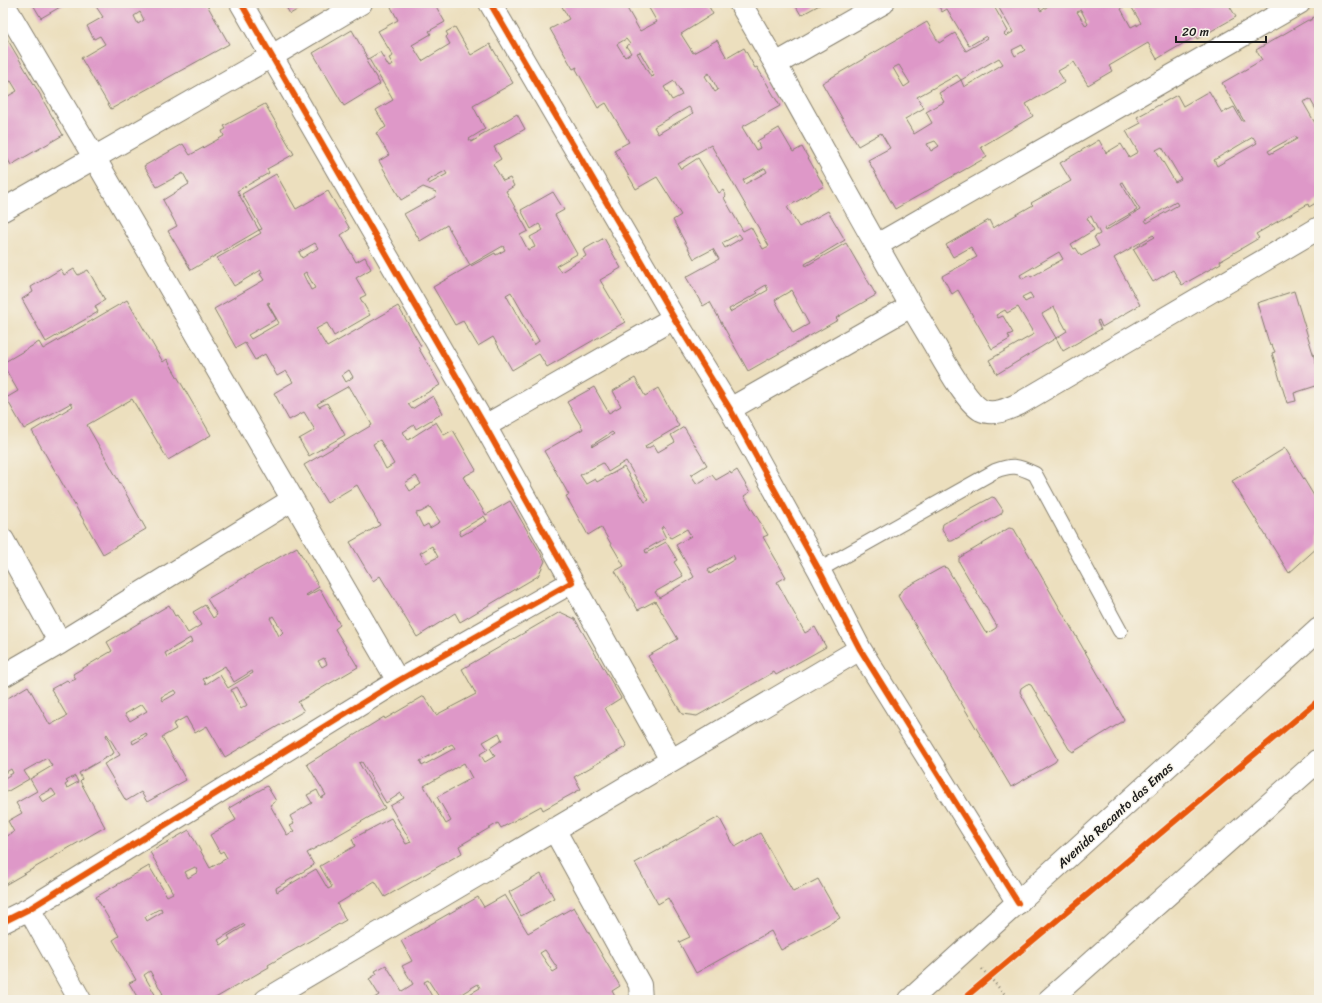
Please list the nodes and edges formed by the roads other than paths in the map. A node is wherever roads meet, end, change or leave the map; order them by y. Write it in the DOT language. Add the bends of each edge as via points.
graph roads {
  1 [pos="3,3"];
  2 [pos="241,3"];
  3 [pos="361,3"];
  4 [pos="490,3"];
  5 [pos="740,3"];
  6 [pos="883,3"];
  7 [pos="1299,3"];
  8 [pos="272,56"];
  9 [pos="776,64"];
  10 [pos="94,157"];
  11 [pos="3,210"];
  12 [pos="1319,228"];
  13 [pos="877,245"];
  14 [pos="911,306"];
  15 [pos="674,318"];
  16 [pos="730,409"];
  17 [pos="485,426"];
  18 [pos="292,500"];
  19 [pos="3,540"];
  20 [pos="819,570"];
  21 [pos="572,582"];
  22 [pos="1319,629"];
  23 [pos="1120,631"];
  24 [pos="60,643"];
  25 [pos="860,649"];
  26 [pos="3,676"];
  27 [pos="398,681"];
  28 [pos="672,760"];
  29 [pos="1319,760"];
  30 [pos="554,829"];
  31 [pos="1018,903"];
  32 [pos="29,908"];
  33 [pos="3,922"];
  34 [pos="80,1000"];
  35 [pos="266,1000"];
  36 [pos="641,1000"];
  37 [pos="910,1000"];
  38 [pos="1049,1000"];
  1 -- 10 [label="street"];
  2 -- 8 [label="street"];
  3 -- 8 [label="street"];
  4 -- 15 [label="street"];
  5 -- 9 [label="street"];
  6 -- 9 [label="street"];
  7 -- 13 [label="street"];
  8 -- 10 [label="street"];
  8 -- 17 [label="street"];
  9 -- 13 [label="street"];
  10 -- 11 [label="street"];
  10 -- 18 [label="street"];
  12 -- 14 [label="street" via="1018,404 1000,412 982,410 967,398"];
  13 -- 14 [label="street"];
  14 -- 16 [label="street"];
  15 -- 16 [label="street"];
  15 -- 17 [label="street"];
  16 -- 20 [label="street"];
  17 -- 21 [label="street"];
  18 -- 24 [label="street"];
  18 -- 27 [label="street"];
  19 -- 24 [label="street"];
  20 -- 23 [label="lane" via="995,470 1008,466 1023,468 1035,474"];
  20 -- 25 [label="street"];
  21 -- 27 [label="street"];
  21 -- 28 [label="street"];
  22 -- 31 [label="street, Avenida Recanto das Emas"];
  24 -- 26 [label="street"];
  25 -- 28 [label="street"];
  25 -- 31 [label="street"];
  27 -- 32 [label="street"];
  28 -- 30 [label="street"];
  29 -- 38 [label="street"];
  30 -- 35 [label="street"];
  30 -- 36 [label="street" via="640,985"];
  31 -- 37 [label="street, Avenida Recanto das Emas"];
  32 -- 33 [label="street"];
  32 -- 34 [label="street"];
}
